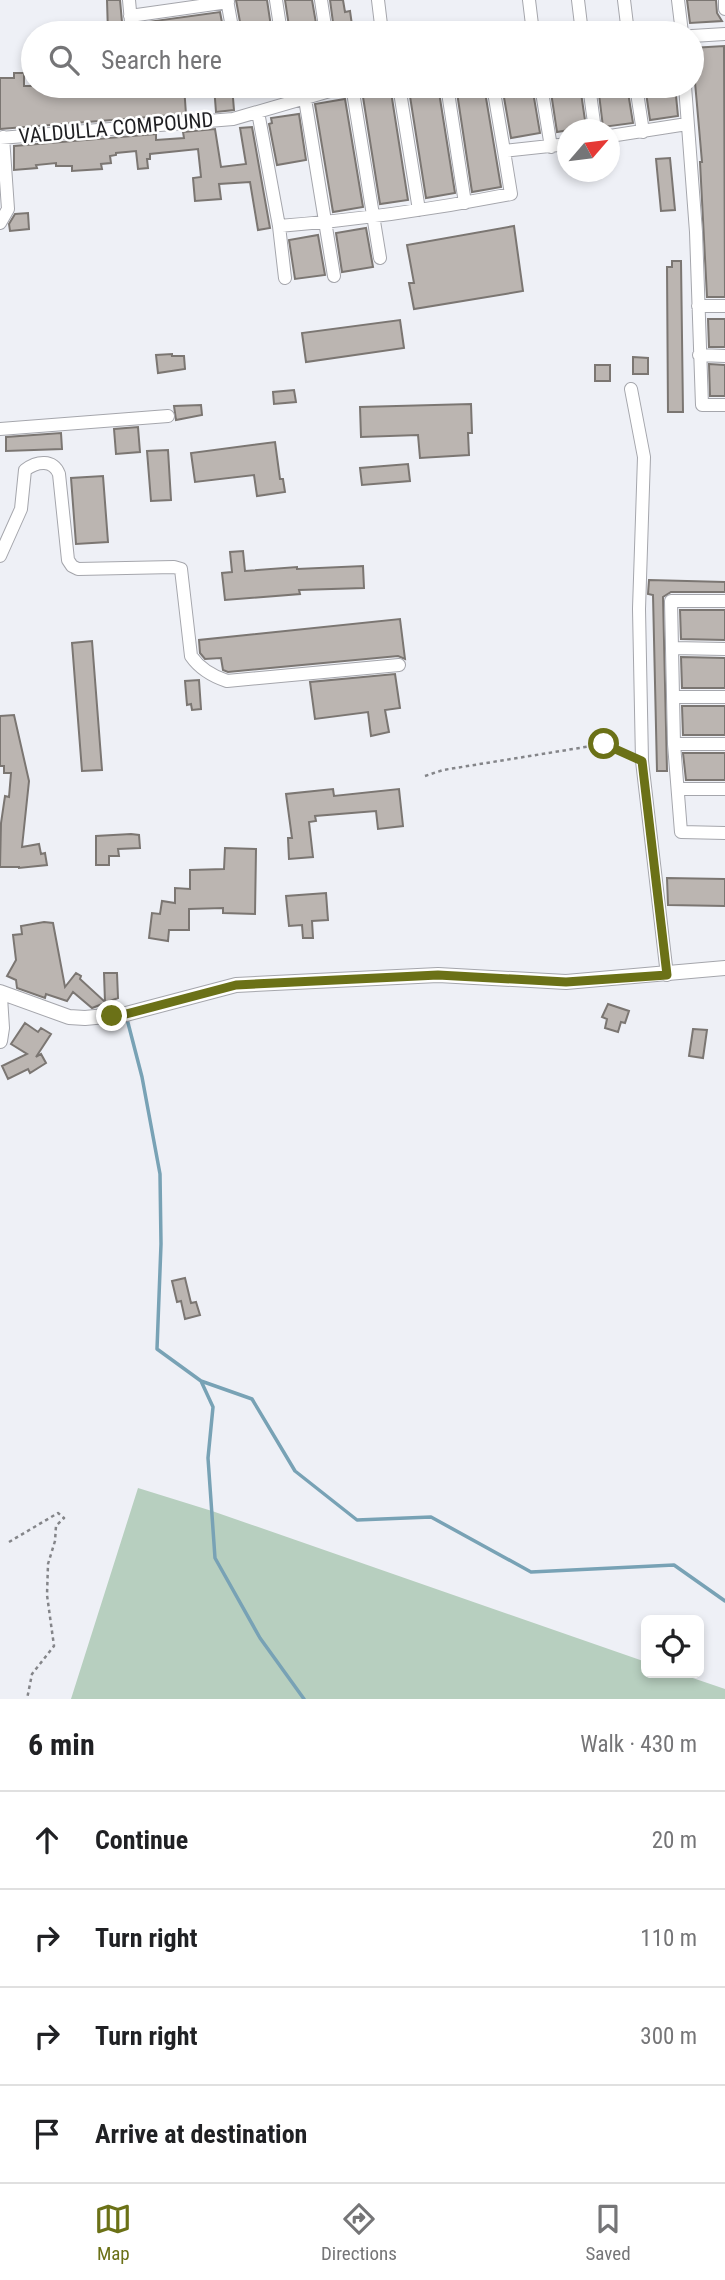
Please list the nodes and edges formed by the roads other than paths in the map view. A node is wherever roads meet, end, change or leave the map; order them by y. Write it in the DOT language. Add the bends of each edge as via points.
graph roads {
  1 [pos="129,0"];
  2 [pos="276,0"];
  3 [pos="321,0"];
  4 [pos="378,0"];
  5 [pos="529,0"];
  6 [pos="578,0"];
  7 [pos="624,0"];
  8 [pos="678,0"];
  9 [pos="724,0"];
  10 [pos="227,1"];
  11 [pos="725,9"];
  12 [pos="130,16"];
  13 [pos="131,21"];
  14 [pos="231,21"];
  15 [pos="279,21"];
  16 [pos="324,21"];
  17 [pos="381,21"];
  18 [pos="532,21"];
  19 [pos="581,21"];
  20 [pos="627,21"];
  21 [pos="681,21"];
  22 [pos="725,34"];
  23 [pos="704,35"];
  24 [pos="308,98"];
  25 [pos="351,98"];
  26 [pos="401,98"];
  27 [pos="449,98"];
  28 [pos="495,98"];
  29 [pos="543,98"];
  30 [pos="591,98"];
  31 [pos="638,98"];
  32 [pos="686,98"];
  33 [pos="305,99"];
  34 [pos="258,112"];
  35 [pos="594,119"];
  36 [pos="687,124"];
  37 [pos="643,132"];
  38 [pos="620,135"];
  39 [pos="2,137"];
  40 [pos="557,146"];
  41 [pos="551,147"];
  42 [pos="504,151"];
  43 [pos="465,203"];
  44 [pos="419,209"];
  45 [pos="372,215"];
  46 [pos="0,223"];
  47 [pos="325,223"];
  48 [pos="279,226"];
  49 [pos="380,258"];
  50 [pos="334,276"];
  51 [pos="285,278"];
  52 [pos="698,306"];
  53 [pos="725,306"];
  54 [pos="699,355"];
  55 [pos="725,356"];
  56 [pos="631,389"];
  57 [pos="725,405"];
  58 [pos="168,416"];
  59 [pos="0,429"];
  60 [pos="0,556"];
  61 [pos="725,601"];
  62 [pos="673,648"];
  63 [pos="725,649"];
  64 [pos="399,665"];
  65 [pos="674,696"];
  66 [pos="725,697"];
  67 [pos="674,744"];
  68 [pos="725,744"];
  69 [pos="678,789"];
  70 [pos="725,789"];
  71 [pos="725,833"];
  72 [pos="725,968"];
  73 [pos="667,975"];
  74 [pos="0,992"];
  75 [pos="0,997"];
  76 [pos="0,1041"];
  1 -- 12 [label="street"];
  2 -- 15 [label="street"];
  3 -- 16 [label="street"];
  4 -- 17 [label="street"];
  5 -- 18 [label="street"];
  6 -- 19 [label="street"];
  7 -- 20 [label="street"];
  8 -- 21 [label="street"];
  9 -- 11 [label="street"];
  10 -- 12 [label="street"];
  10 -- 14 [label="street"];
  12 -- 13 [label="street"];
  22 -- 23 [label="street"];
  24 -- 33 [label="street, VALDULLA COMPOUND"];
  25 -- 45 [label="street"];
  26 -- 44 [label="street"];
  27 -- 43 [label="street"];
  28 -- 42 [label="street"];
  29 -- 41 [label="street"];
  30 -- 35 [label="street"];
  31 -- 37 [label="street"];
  32 -- 36 [label="street"];
  33 -- 34 [label="street, VALDULLA COMPOUND"];
  33 -- 47 [label="street"];
  34 -- 39 [label="street, VALDULLA COMPOUND" via="233,119"];
  34 -- 48 [label="street"];
  36 -- 37 [label="street"];
  36 -- 52 [label="street"];
  37 -- 38 [label="street"];
  39 -- 46 [label="street" via="8,209"];
  40 -- 41 [label="street"];
  41 -- 42 [label="street"];
  42 -- 43 [label="street" via="511,194"];
  43 -- 44 [label="street"];
  44 -- 45 [label="street"];
  45 -- 47 [label="street"];
  45 -- 49 [label="street"];
  47 -- 48 [label="street"];
  47 -- 50 [label="street"];
  48 -- 51 [label="street"];
  52 -- 53 [label="street"];
  52 -- 54 [label="street"];
  54 -- 55 [label="street"];
  54 -- 57 [label="street" via="702,405"];
  56 -- 73 [label="street" via="644,457 639,609 642,761"];
  58 -- 59 [label="street"];
  60 -- 64 [label="street" via="21,509 25,470 50,462 59,474 72,566 181,569 191,656 213,676 227,681"];
  61 -- 62 [label="street" via="670,601"];
  62 -- 63 [label="street"];
  62 -- 65 [label="street"];
  65 -- 66 [label="street"];
  65 -- 67 [label="street"];
  67 -- 68 [label="street"];
  67 -- 69 [label="street"];
  69 -- 70 [label="street"];
  69 -- 71 [label="street" via="681,832"];
  72 -- 73 [label="street"];
  73 -- 74 [label="street" via="566,982 438,975 236,985 126,1014 85,1018 69,1017"];
  75 -- 76 [label="street"];
}
